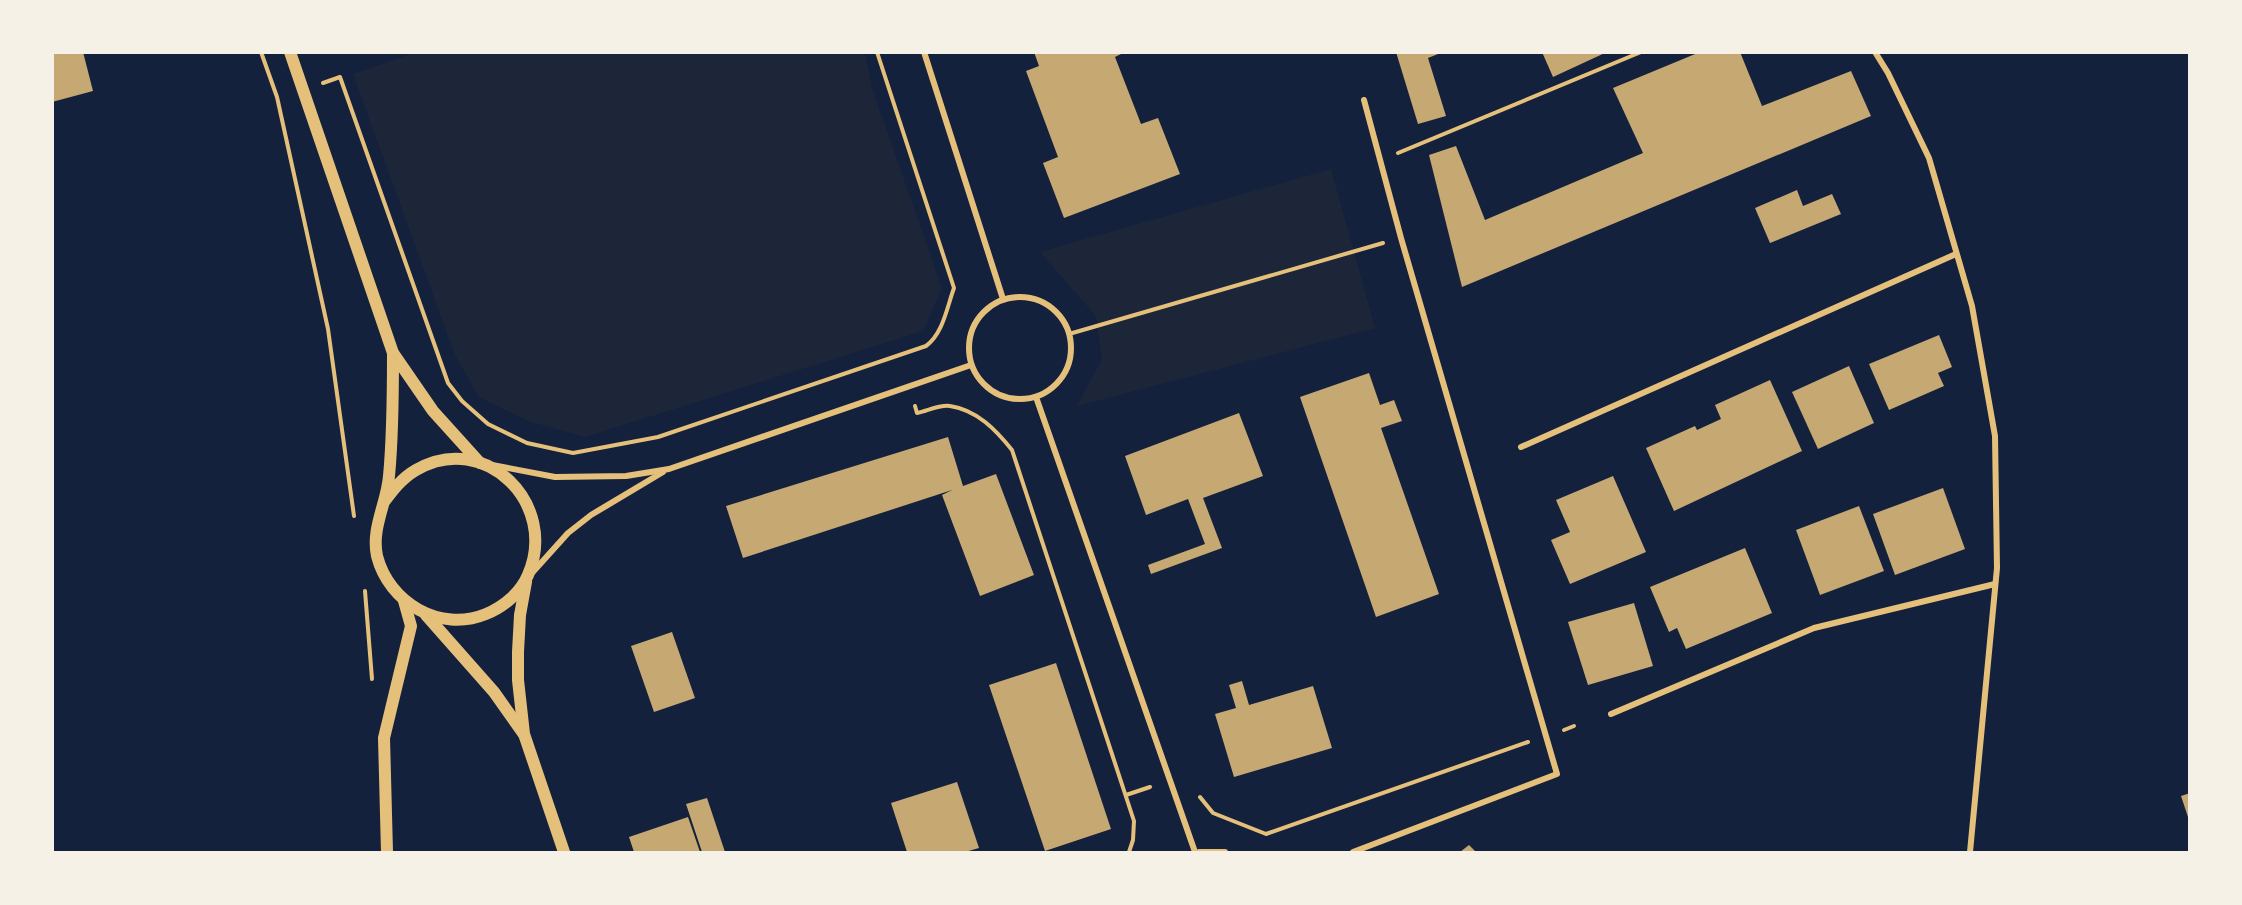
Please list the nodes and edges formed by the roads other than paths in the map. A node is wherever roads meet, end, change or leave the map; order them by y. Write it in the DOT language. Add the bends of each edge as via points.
graph roads {
  1 [pos="290,52"];
  2 [pos="924,52"];
  3 [pos="1875,52"];
  4 [pos="1364,100"];
  5 [pos="1956,254"];
  6 [pos="1003,299"];
  7 [pos="393,353"];
  8 [pos="970,365"];
  9 [pos="1036,397"];
  10 [pos="1521,447"];
  11 [pos="480,463"];
  12 [pos="669,469"];
  13 [pos="384,502"];
  14 [pos="526,580"];
  15 [pos="1995,584"];
  16 [pos="404,601"];
  17 [pos="425,614"];
  18 [pos="1611,714"];
  19 [pos="524,734"];
  20 [pos="387,852"];
  21 [pos="564,852"];
  22 [pos="1197,852"];
  23 [pos="1225,852"];
  24 [pos="1353,852"];
  25 [pos="1970,852"];
  1 -- 7 [label="main road"];
  2 -- 6 [label="street"];
  3 -- 5 [label="street" via="1929,158"];
  4 -- 24 [label="street" via="1557,774"];
  5 -- 10 [label="street"];
  5 -- 15 [label="street" via="1972,306 1995,436"];
  6 -- 8 [label="street" via="986,309 972,330 968,344"];
  6 -- 9 [label="street" via="1018,297 1041,302 1052,308 1069,334 1070,356 1065,372 1054,386"];
  7 -- 11 [label="main road" via="433,411"];
  7 -- 13 [label="main road" via="391,446"];
  8 -- 9 [label="street" via="985,386 998,395 1020,400"];
  8 -- 12 [label="street"];
  9 -- 22 [label="street"];
  11 -- 12 [label="street" via="555,477 626,477"];
  11 -- 13 [label="main road" via="438,461 416,470"];
  11 -- 14 [label="main road" via="504,474 530,509 536,528 536,548"];
  12 -- 14 [label="street" via="626,492 568,533"];
  13 -- 16 [label="main road" via="377,527 377,555 385,577"];
  14 -- 17 [label="main road" via="506,603 484,615 453,620"];
  14 -- 19 [label="main road" via="518,652"];
  15 -- 18 [label="street" via="1814,628"];
  15 -- 25 [label="street"];
  16 -- 17 [label="main road"];
  16 -- 20 [label="main road" via="411,626 384,738"];
  17 -- 19 [label="main road" via="494,692"];
  19 -- 21 [label="main road"];
  22 -- 23 [label="street"];
}
